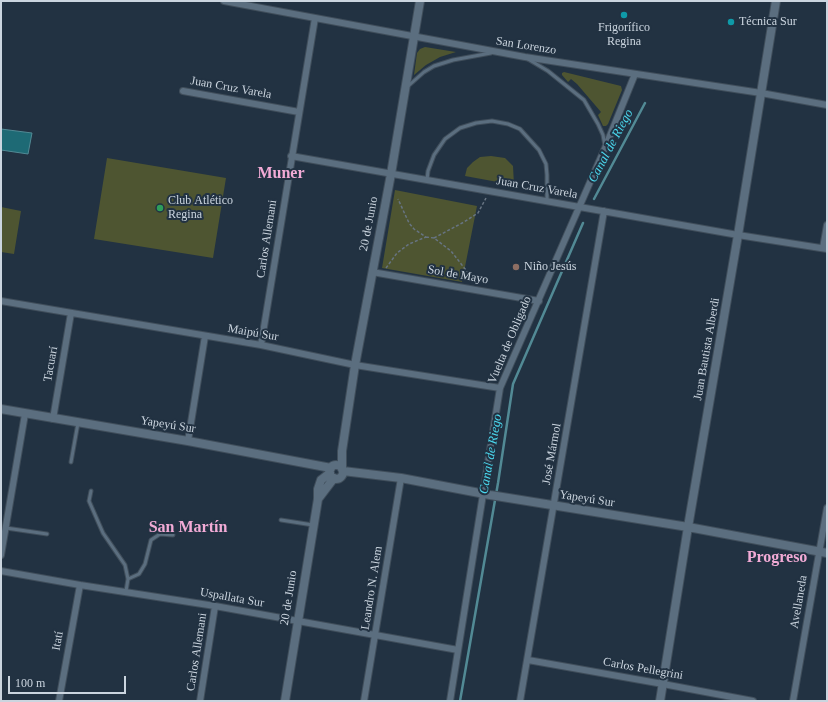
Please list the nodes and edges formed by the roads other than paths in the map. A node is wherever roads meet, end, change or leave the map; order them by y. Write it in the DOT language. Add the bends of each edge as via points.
graph roads {
  1 [pos="224,1"];
  2 [pos="420,1"];
  3 [pos="776,1"];
  4 [pos="261,4"];
  5 [pos="315,18"];
  6 [pos="414,37"];
  7 [pos="495,52"];
  8 [pos="524,57"];
  9 [pos="635,74"];
  10 [pos="406,88"];
  11 [pos="183,91"];
  12 [pos="761,93"];
  13 [pos="827,105"];
  14 [pos="299,112"];
  15 [pos="605,148"];
  16 [pos="291,156"];
  17 [pos="391,174"];
  18 [pos="427,180"];
  19 [pos="547,201"];
  20 [pos="580,207"];
  21 [pos="604,211"];
  22 [pos="827,225"];
  23 [pos="738,235"];
  24 [pos="825,248"];
  25 [pos="372,272"];
  26 [pos="1,301"];
  27 [pos="539,301"];
  28 [pos="72,313"];
  29 [pos="205,336"];
  30 [pos="261,345"];
  31 [pos="355,365"];
  32 [pos="500,388"];
  33 [pos="1,410"];
  34 [pos="26,414"];
  35 [pos="53,419"];
  36 [pos="78,423"];
  37 [pos="188,440"];
  38 [pos="342,451"];
  39 [pos="71,462"];
  40 [pos="343,470"];
  41 [pos="332,471"];
  42 [pos="401,478"];
  43 [pos="91,492"];
  44 [pos="487,494"];
  45 [pos="555,506"];
  46 [pos="827,508"];
  47 [pos="281,520"];
  48 [pos="313,526"];
  49 [pos="688,527"];
  50 [pos="6,528"];
  51 [pos="47,534"];
  52 [pos="173,535"];
  53 [pos="823,552"];
  54 [pos="1,555"];
  55 [pos="1,571"];
  56 [pos="128,580"];
  57 [pos="80,585"];
  58 [pos="126,592"];
  59 [pos="215,606"];
  60 [pos="298,620"];
  61 [pos="375,635"];
  62 [pos="458,650"];
  63 [pos="528,660"];
  64 [pos="663,684"];
  65 [pos="59,701"];
  66 [pos="200,701"];
  67 [pos="285,701"];
  68 [pos="364,701"];
  69 [pos="450,701"];
  70 [pos="520,701"];
  71 [pos="660,701"];
  72 [pos="753,701"];
  73 [pos="793,701"];
  1 -- 4 [label="street, San Lorenzo"];
  2 -- 6 [label="street, 20 de Junio"];
  3 -- 12 [label="street, Juan Bautista Alberdi"];
  4 -- 5 [label="street, San Lorenzo"];
  5 -- 6 [label="street, San Lorenzo"];
  5 -- 14 [label="street, Carlos Allemani"];
  6 -- 7 [label="street, San Lorenzo"];
  6 -- 10 [label="street, 20 de Junio"];
  7 -- 8 [label="street, San Lorenzo"];
  7 -- 10 [label="lane" via="434,66"];
  8 -- 9 [label="street, San Lorenzo"];
  8 -- 15 [label="lane" via="548,71 584,100 603,135"];
  9 -- 12 [label="street, San Lorenzo"];
  9 -- 15 [label="street, Vuelta de Obligado"];
  10 -- 17 [label="street, 20 de Junio"];
  11 -- 14 [label="street, Juan Cruz Varela"];
  12 -- 13 [label="street, San Lorenzo"];
  12 -- 23 [label="street, Juan Bautista Alberdi"];
  14 -- 16 [label="street, Carlos Allemani"];
  15 -- 20 [label="street, Vuelta de Obligado"];
  16 -- 17 [label="street, Juan Cruz Varela"];
  16 -- 30 [label="street, Carlos Allemani"];
  17 -- 18 [label="street, Juan Cruz Varela"];
  17 -- 25 [label="street, 20 de Junio"];
  18 -- 19 [label="street, Juan Cruz Varela"];
  18 -- 19 [label="lane" via="434,155 445,139 460,128 492,121 520,129 539,150 546,164"];
  19 -- 20 [label="street, Juan Cruz Varela"];
  20 -- 21 [label="street, Juan Cruz Varela"];
  20 -- 27 [label="street, Vuelta de Obligado"];
  21 -- 23 [label="street, Juan Cruz Varela"];
  21 -- 45 [label="street, José Mármol"];
  22 -- 24 [label="street"];
  23 -- 24 [label="street, Juan Cruz Varela"];
  23 -- 49 [label="street, Juan Bautista Alberdi"];
  25 -- 27 [label="street, Sol de Mayo"];
  25 -- 31 [label="street, 20 de Junio"];
  26 -- 28 [label="street, Maipú Sur"];
  27 -- 32 [label="street, Vuelta de Obligado"];
  28 -- 29 [label="street, Maipú Sur"];
  28 -- 35 [label="street, Tacuarí"];
  29 -- 30 [label="street, Maipú Sur"];
  29 -- 37 [label="street"];
  30 -- 31 [label="street, Maipú Sur"];
  31 -- 32 [label="street, Maipú Sur"];
  31 -- 38 [label="street, 20 de Junio"];
  32 -- 44 [label="street, Vuelta de Obligado"];
  33 -- 34 [label="street, Yapeyú Sur"];
  34 -- 35 [label="street, Yapeyú Sur"];
  34 -- 50 [label="street"];
  35 -- 36 [label="street, Yapeyú Sur"];
  36 -- 37 [label="street, Yapeyú Sur"];
  36 -- 39 [label="lane"];
  37 -- 41 [label="street, Yapeyú Sur"];
  38 -- 40 [label="street, 20 de Junio"];
  38 -- 41 [label="street, 20 de Junio"];
  40 -- 41 [label="street, Yapeyú Sur" via="340,466"];
  40 -- 41 [label="street" via="341,477"];
  40 -- 42 [label="street, Yapeyú Sur"];
  41 -- 48 [label="street, 20 de Junio" via="324,476 319,485"];
  42 -- 44 [label="street, Yapeyú Sur"];
  42 -- 61 [label="street, Leandro N. Alem"];
  43 -- 56 [label="lane" via="89,501 103,533 125,565"];
  44 -- 45 [label="street, Yapeyú Sur"];
  44 -- 62 [label="street, Vuelta de Obligado"];
  45 -- 49 [label="street, Yapeyú Sur"];
  45 -- 63 [label="street, José Mármol"];
  46 -- 53 [label="street, Avellaneda"];
  47 -- 48 [label="lane"];
  48 -- 60 [label="street, 20 de Junio"];
  49 -- 53 [label="street, Yapeyú Sur"];
  49 -- 64 [label="street, Juan Bautista Alberdi"];
  50 -- 51 [label="lane"];
  50 -- 54 [label="street"];
  52 -- 56 [label="lane" via="160,534 151,540 145,564 139,574"];
  53 -- 73 [label="street, Avellaneda"];
  55 -- 57 [label="street, Uspallata Sur"];
  56 -- 58 [label="lane"];
  57 -- 58 [label="street, Uspallata Sur"];
  57 -- 65 [label="street, Itatí"];
  58 -- 59 [label="street, Uspallata Sur"];
  59 -- 60 [label="street, Uspallata Sur"];
  59 -- 66 [label="street, Carlos Allemani"];
  60 -- 61 [label="street, Uspallata Sur"];
  60 -- 67 [label="street, 20 de Junio"];
  61 -- 62 [label="street, Uspallata Sur"];
  61 -- 68 [label="street, Leandro N. Alem"];
  62 -- 69 [label="street, Vuelta de Obligado"];
  63 -- 64 [label="street, Carlos Pellegrini"];
  63 -- 70 [label="street, José Mármol"];
  64 -- 71 [label="street, Juan Bautista Alberdi"];
  64 -- 72 [label="street, Carlos Pellegrini"];
}
